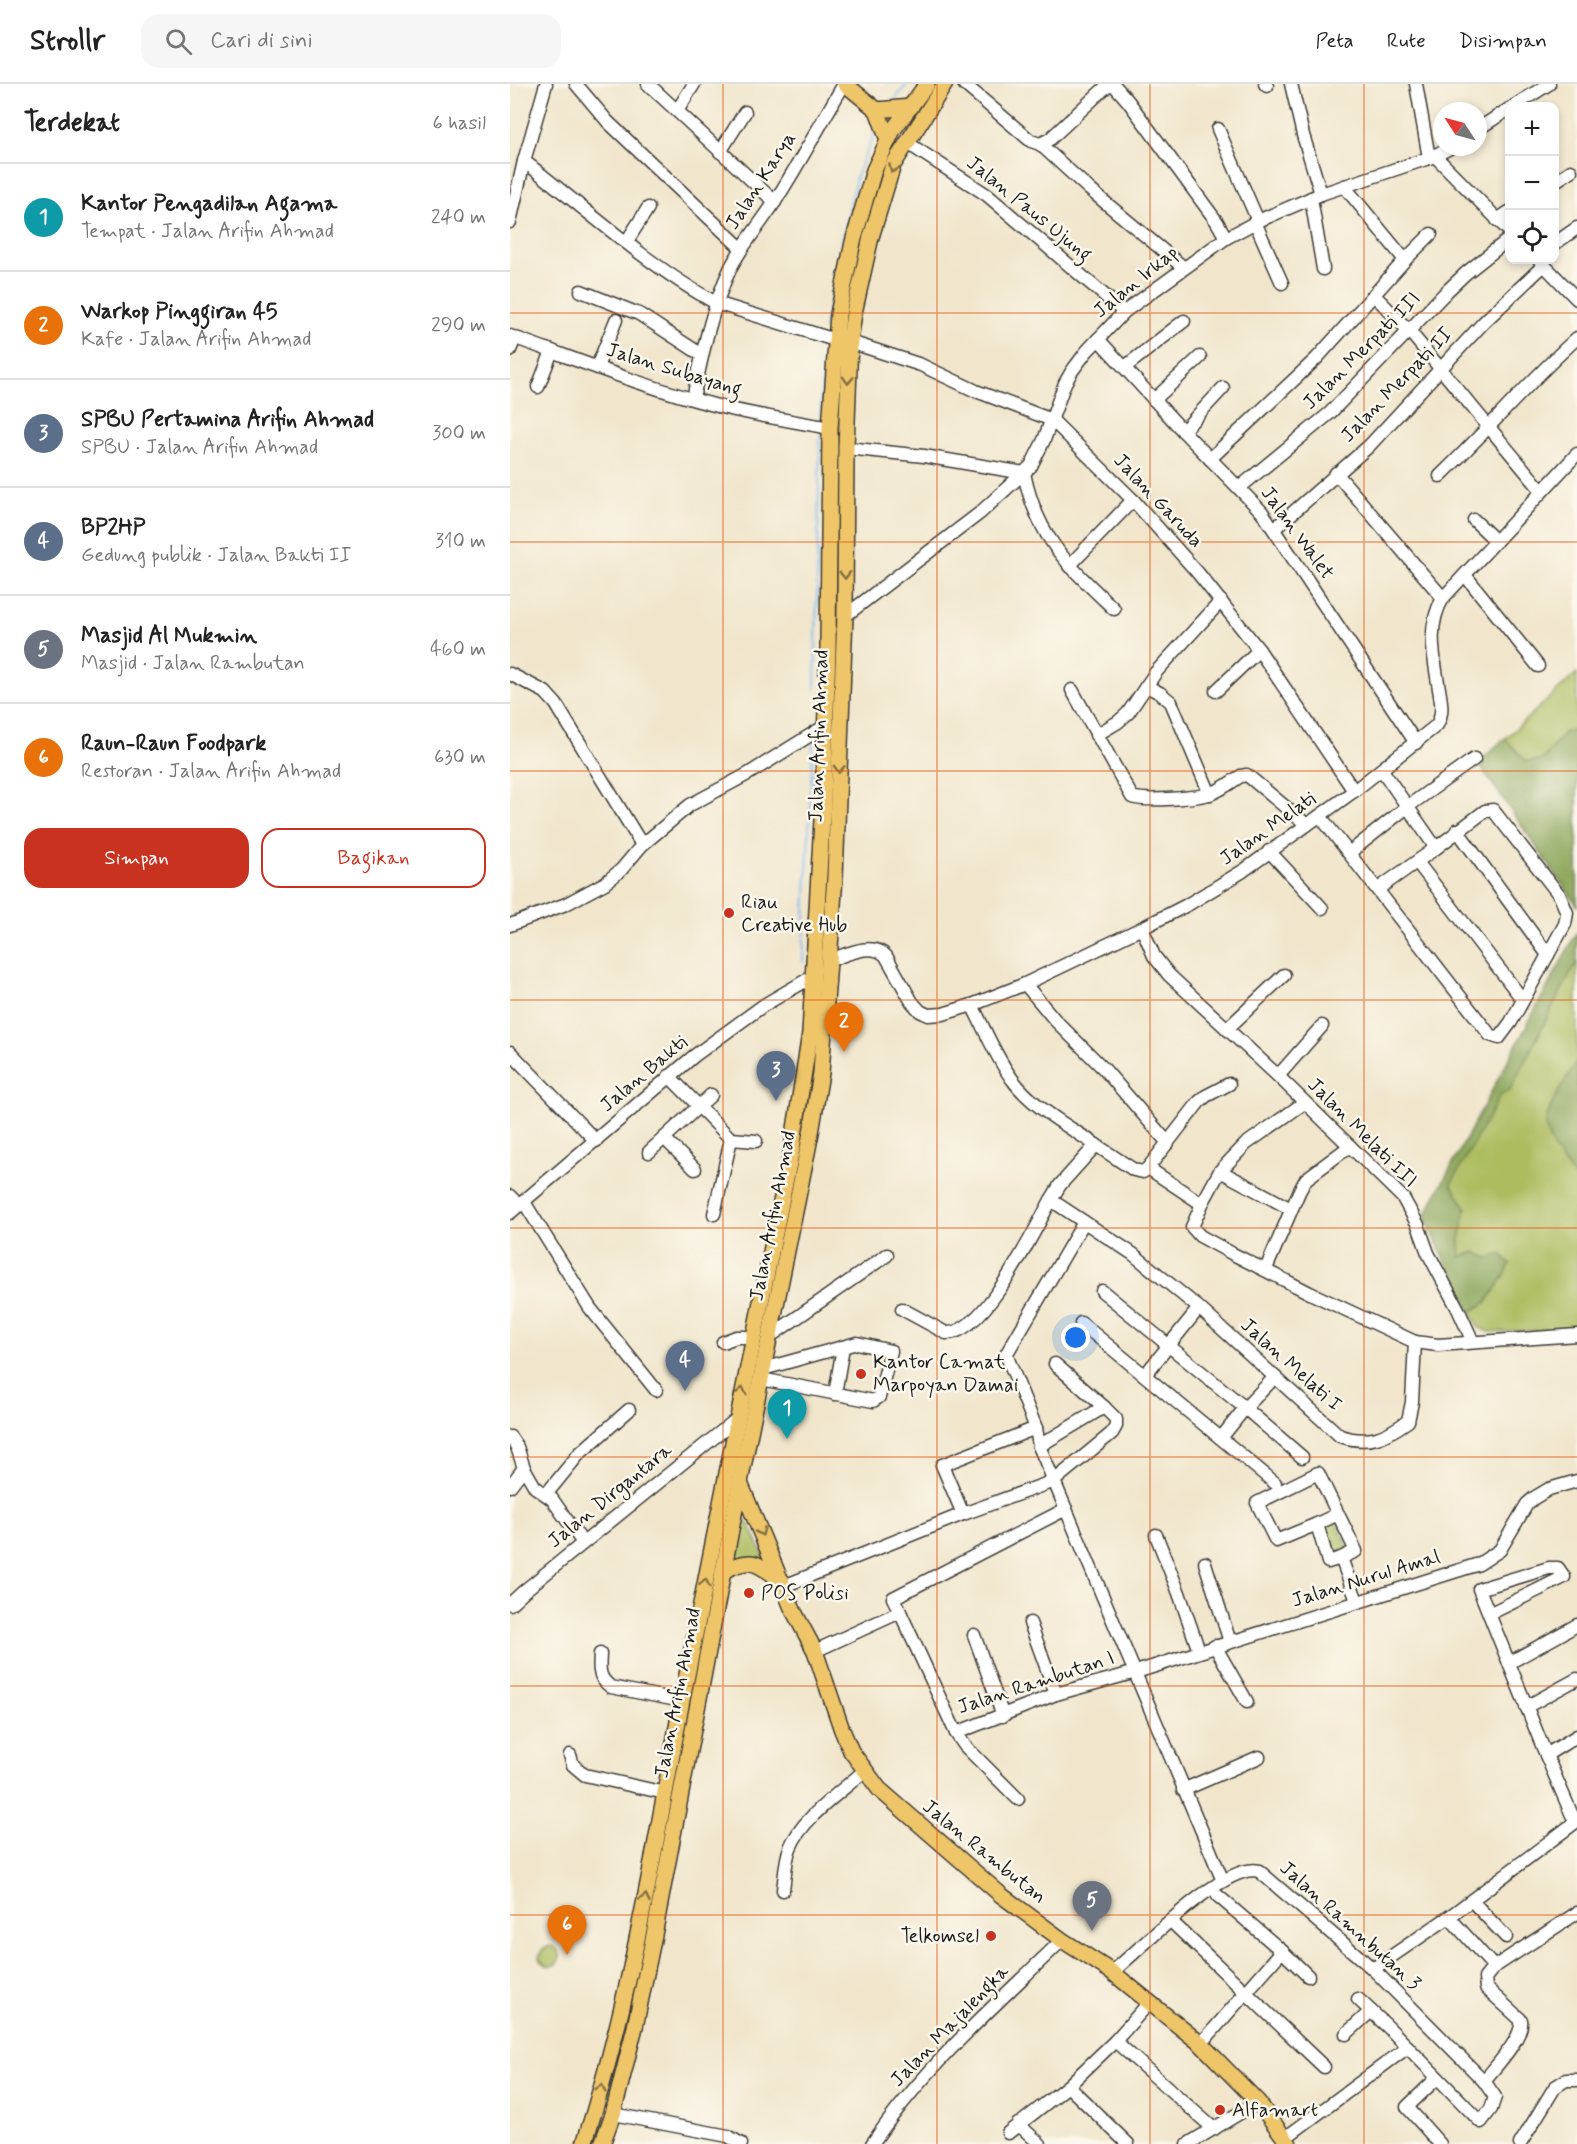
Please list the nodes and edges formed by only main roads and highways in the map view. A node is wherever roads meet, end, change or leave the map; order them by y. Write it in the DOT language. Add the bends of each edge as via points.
graph roads {
  1 [pos="845,84"];
  2 [pos="927,84"];
  3 [pos="945,84"];
  4 [pos="911,107"];
  5 [pos="877,110"];
  6 [pos="888,140"];
  7 [pos="842,341"];
  8 [pos="836,647"];
  9 [pos="773,1241"];
  10 [pos="789,1243"];
  11 [pos="740,1483"];
  12 [pos="723,1571"];
  13 [pos="783,1584"];
  14 [pos="661,1861"];
  15 [pos="1287,2141"];
  16 [pos="584,2144"];
  17 [pos="602,2144"];
  1 -- 5 [label="main road"];
  2 -- 4 [label="main road, Jalan Arifin Ahmad"];
  3 -- 7 [label="main road, Jalan Arifin Ahmad, one-way" via="893,165"];
  4 -- 5 [label="main road"];
  4 -- 6 [label="main road, Jalan Arifin Ahmad"];
  5 -- 6 [label="main road"];
  6 -- 7 [label="main road, Jalan Arifin Ahmad" via="874,170 853,242 841,296"];
  7 -- 8 [label="main road, Jalan Arifin Ahmad" via="830,428"];
  7 -- 8 [label="main road, Jalan Arifin Ahmad, one-way" via="845,616"];
  8 -- 9 [label="main road, Jalan Arifin Ahmad" via="825,726 810,1033"];
  8 -- 10 [label="main road, Jalan Arifin Ahmad, one-way" via="835,877 830,960 821,1073"];
  9 -- 10 [label="main road"];
  14 -- 9 [label="main road, Jalan Arifin Ahmad, one-way" via="665,1793"];
  10 -- 11 [label="main road, Jalan Arifin Ahmad"];
  11 -- 12 [label="main road, Jalan Arifin Ahmad"];
  11 -- 13 [label="main road, Jalan Rambutan, one-way"];
  12 -- 13 [label="main road" via="751,1562"];
  12 -- 14 [label="main road, Jalan Arifin Ahmad"];
  13 -- 15 [label="main road, Jalan Rambutan" via="815,1651 851,1750 879,1790 1001,1895 1112,1972 1201,2044 1258,2102"];
  16 -- 14 [label="main road, Jalan Arifin Ahmad, one-way"];
  14 -- 17 [label="main road, Jalan Arifin Ahmad" via="635,2027"];
}
